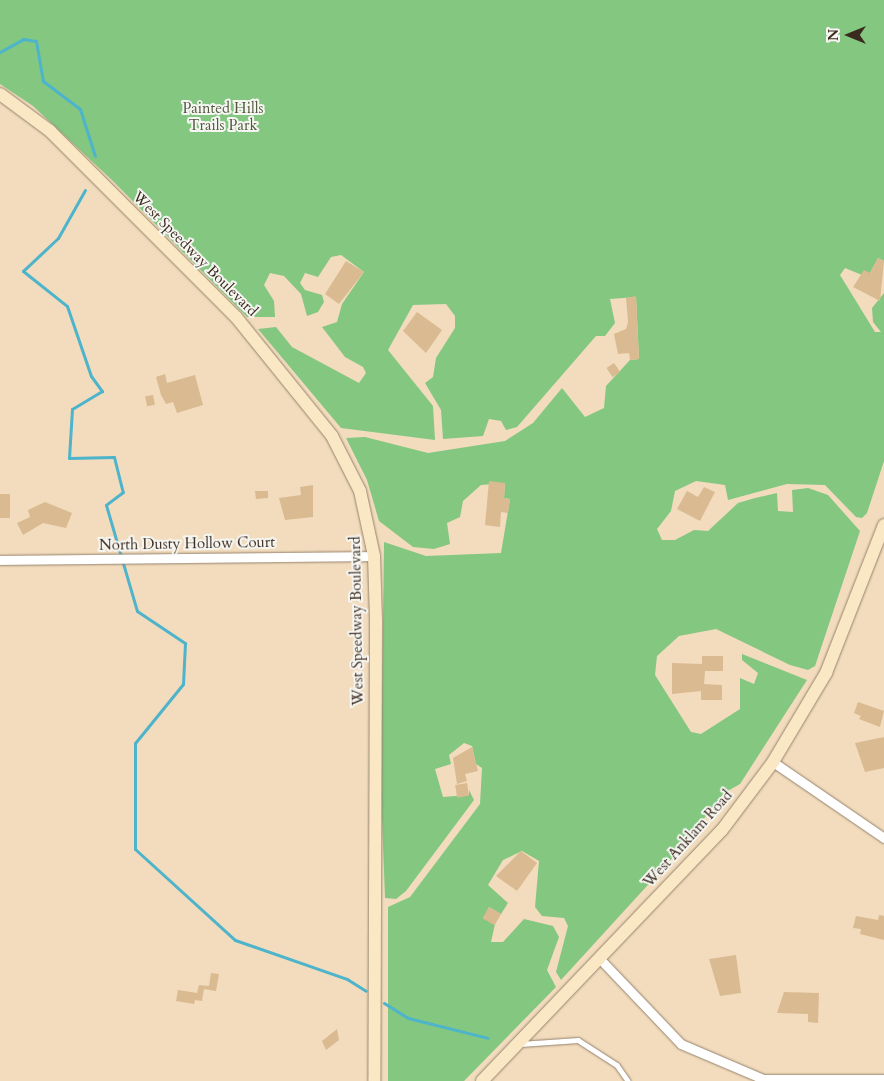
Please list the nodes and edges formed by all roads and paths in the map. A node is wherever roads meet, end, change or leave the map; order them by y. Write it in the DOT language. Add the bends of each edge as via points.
graph roads {
  1 [pos="0,94"];
  2 [pos="884,525"];
  3 [pos="374,556"];
  4 [pos="0,560"];
  5 [pos="773,762"];
  6 [pos="884,838"];
  7 [pos="600,959"];
  8 [pos="516,1044"];
  9 [pos="884,1079"];
  10 [pos="374,1081"];
  11 [pos="482,1081"];
  12 [pos="628,1081"];
  1 -- 3 [label="main road, West Speedway Boulevard" via="50,131 236,316 294,386 332,436 352,473 368,514"];
  2 -- 5 [label="main road, West Anklam Road" via="826,673"];
  3 -- 4 [label="street, North Dusty Hollow Court"];
  3 -- 10 [label="main road, West Speedway Boulevard"];
  5 -- 6 [label="street"];
  5 -- 7 [label="main road, West Anklam Road" via="722,830"];
  7 -- 8 [label="main road, West Anklam Road"];
  7 -- 9 [label="street" via="681,1044 763,1079"];
  8 -- 11 [label="main road, West Anklam Road"];
  8 -- 12 [label="lane" via="534,1046 578,1040 617,1064"];
}
